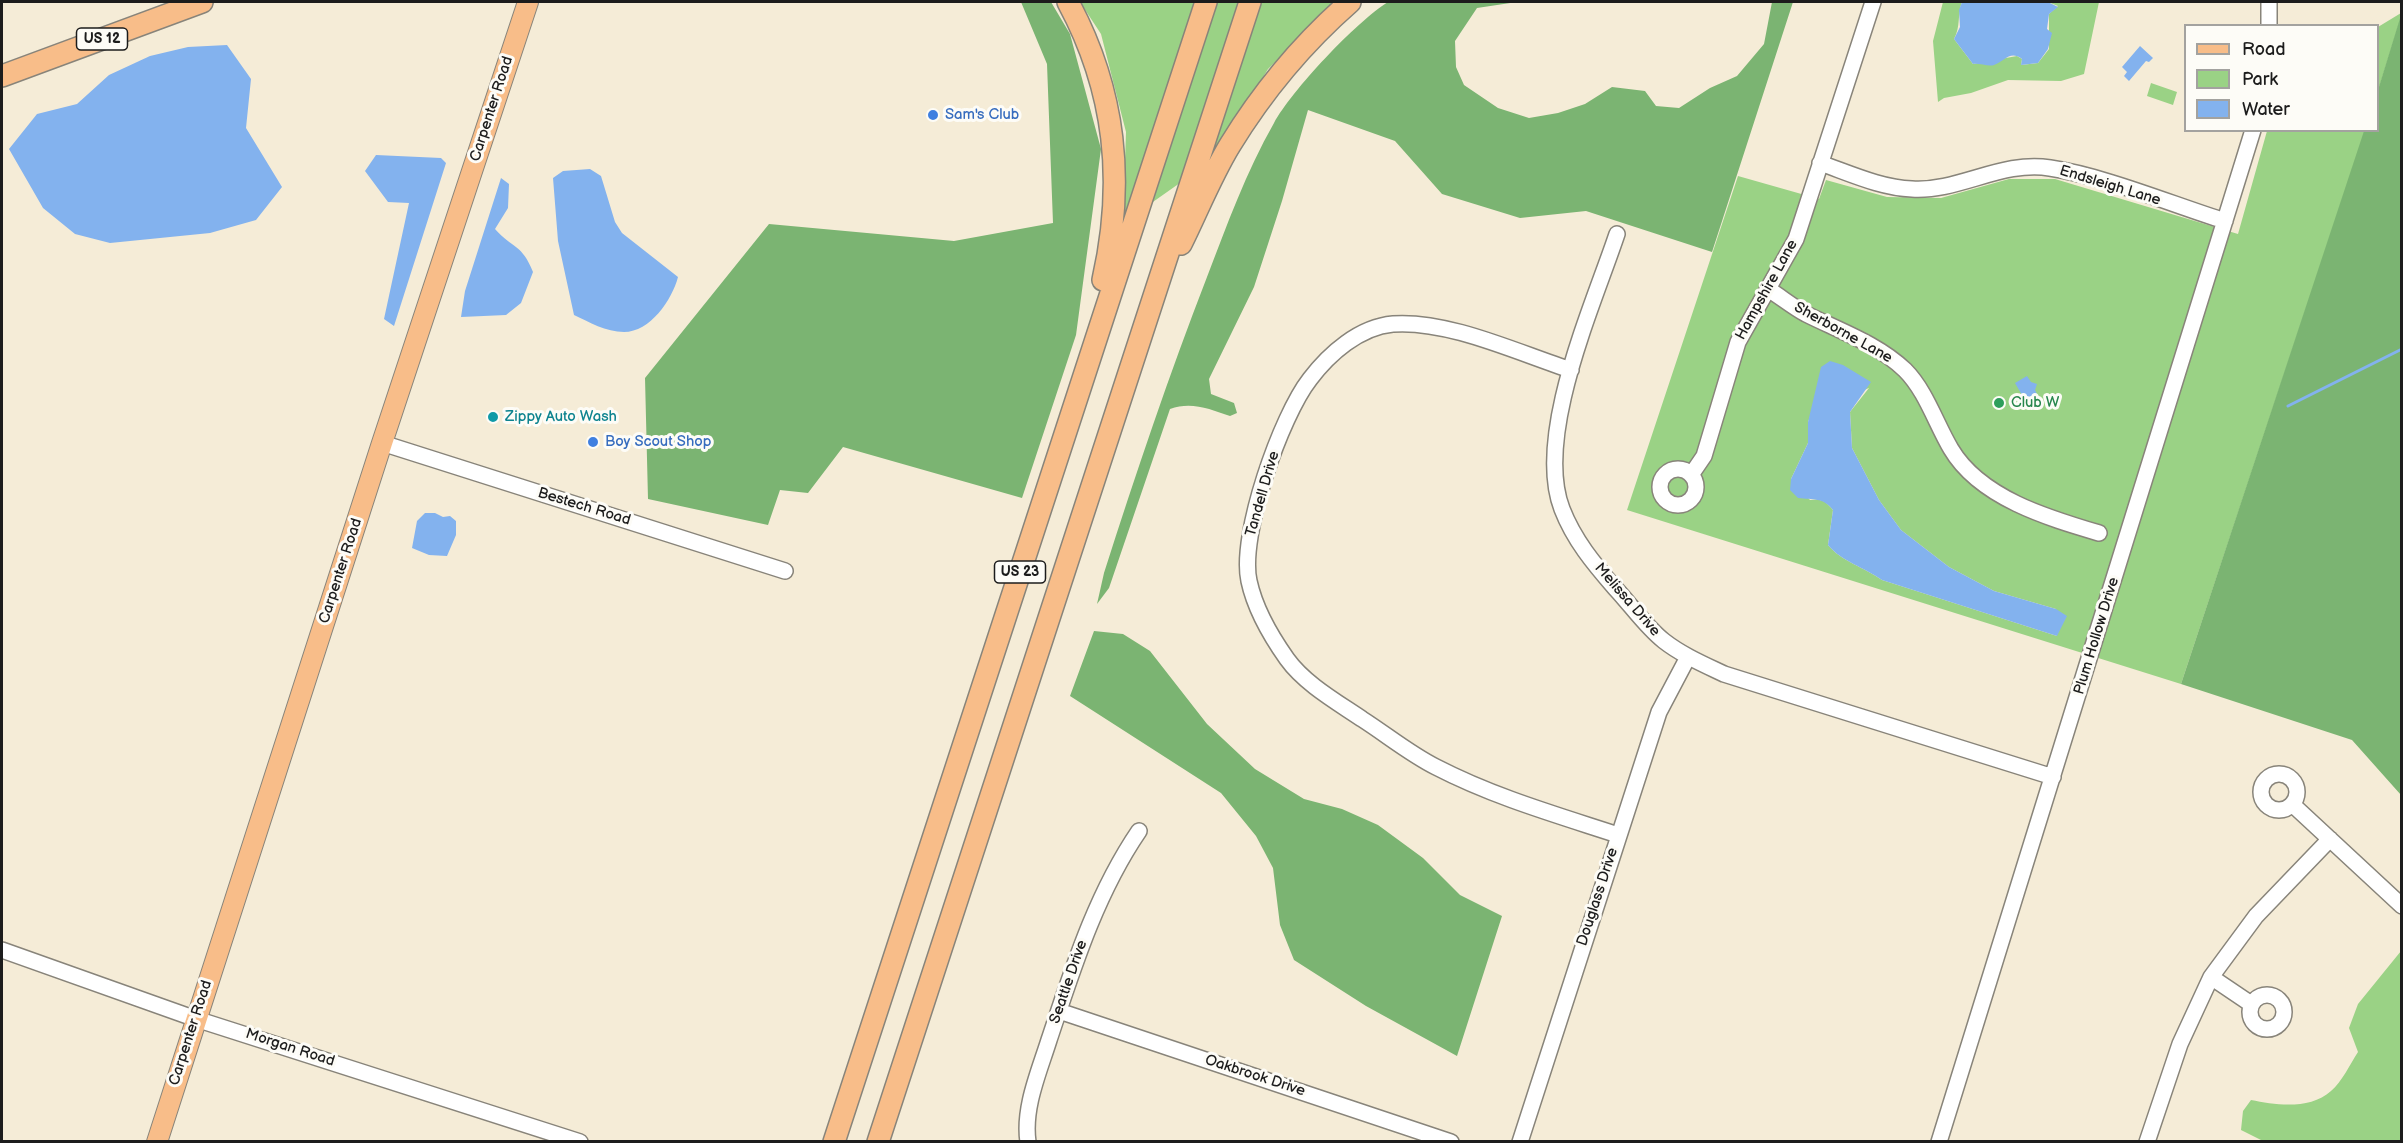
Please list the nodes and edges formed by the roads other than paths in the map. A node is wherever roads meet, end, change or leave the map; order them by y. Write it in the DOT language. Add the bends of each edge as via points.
graph roads {
  1 [pos="202,2"];
  2 [pos="528,2"];
  3 [pos="1068,2"];
  4 [pos="1206,2"];
  5 [pos="1250,2"];
  6 [pos="1350,2"];
  7 [pos="1873,2"];
  8 [pos="2269,2"];
  9 [pos="2268,24"];
  10 [pos="2,76"];
  11 [pos="2252,132"];
  12 [pos="1820,163"];
  13 [pos="2224,221"];
  14 [pos="1617,234"];
  15 [pos="1768,289"];
  16 [pos="1151,300"];
  17 [pos="1571,370"];
  18 [pos="1075,402"];
  19 [pos="382,443"];
  20 [pos="1692,475"];
  21 [pos="2099,533"];
  22 [pos="785,570"];
  23 [pos="1688,657"];
  24 [pos="2054,777"];
  25 [pos="2292,804"];
  26 [pos="1140,831"];
  27 [pos="1618,835"];
  28 [pos="2330,839"];
  29 [pos="2402,906"];
  30 [pos="2,950"];
  31 [pos="2211,977"];
  32 [pos="2251,1004"];
  33 [pos="1059,1011"];
  34 [pos="196,1018"];
  35 [pos="157,1142"];
  36 [pos="580,1142"];
  37 [pos="834,1142"];
  38 [pos="878,1142"];
  39 [pos="1028,1142"];
  40 [pos="1451,1142"];
  41 [pos="1520,1142"];
  42 [pos="1939,1142"];
  43 [pos="2147,1142"];
  1 -- 10 [label="highway, US 12"];
  2 -- 19 [label="main road, Carpenter Road"];
  3 -- 18 [label="highway" via="1088,42 1108,113 1115,151 1116,192 1106,264"];
  4 -- 18 [label="highway, US 23"];
  5 -- 16 [label="highway, US 23"];
  6 -- 16 [label="highway" via="1304,44 1263,94 1228,147"];
  7 -- 12 [label="street, Hampshire Lane"];
  8 -- 9 [label="street"];
  11 -- 13 [label="street, Plum Hollow Drive"];
  12 -- 13 [label="street, Endsleigh Lane" via="1912,189 1933,188 2013,166 2049,167"];
  12 -- 15 [label="street, Hampshire Lane" via="1796,239"];
  13 -- 24 [label="street, Plum Hollow Drive"];
  14 -- 17 [label="street, Melissa Drive"];
  15 -- 20 [label="street, Hampshire Lane" via="1738,342 1704,456"];
  15 -- 21 [label="street, Sherborne Lane" via="1871,346 1907,372 1952,452 1981,481 2045,517"];
  16 -- 38 [label="highway, US 23"];
  17 -- 23 [label="street, Melissa Drive" via="1553,458 1561,508 1577,542 1598,568 1662,640"];
  17 -- 27 [label="street, Tandell Drive" via="1431,327 1392,324 1351,340 1332,353 1308,381 1285,425 1249,533 1248,579 1260,616 1288,661 1328,697 1435,766 1514,801"];
  18 -- 37 [label="highway, US 23"];
  19 -- 22 [label="street, Bestech Road"];
  19 -- 34 [label="main road, Carpenter Road"];
  23 -- 24 [label="street, Melissa Drive" via="1724,674"];
  23 -- 27 [label="street, Douglass Drive" via="1659,712"];
  24 -- 42 [label="street, Plum Hollow Drive"];
  25 -- 28 [label="street"];
  26 -- 33 [label="street, Seattle Drive" via="1095,911"];
  27 -- 41 [label="street, Douglass Drive"];
  28 -- 29 [label="street"];
  28 -- 31 [label="street" via="2262,909"];
  30 -- 34 [label="street, Morgan Road"];
  31 -- 32 [label="street"];
  31 -- 43 [label="street" via="2180,1044"];
  33 -- 39 [label="street, Seattle Drive" via="1031,1097"];
  33 -- 40 [label="street, Oakbrook Drive"];
  34 -- 35 [label="main road, Carpenter Road"];
  34 -- 36 [label="street, Morgan Road"];
}
